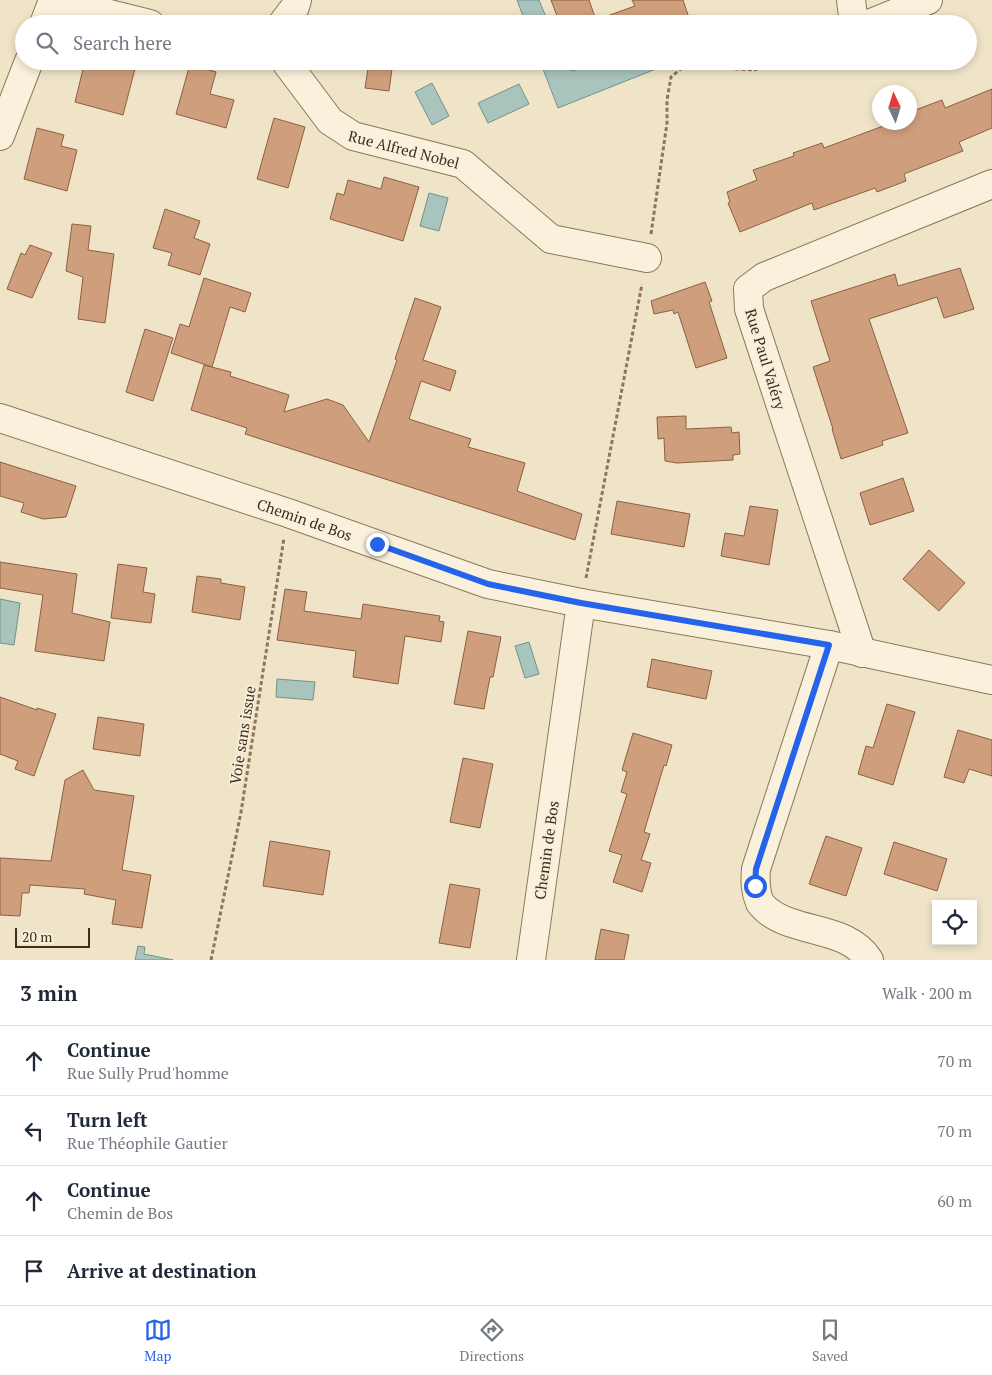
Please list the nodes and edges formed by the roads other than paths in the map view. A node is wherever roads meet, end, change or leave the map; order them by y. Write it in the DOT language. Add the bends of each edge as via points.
graph roads {
  1 [pos="53,0"];
  2 [pos="297,0"];
  3 [pos="851,0"];
  4 [pos="928,0"];
  5 [pos="47,15"];
  6 [pos="114,15"];
  7 [pos="289,15"];
  8 [pos="853,15"];
  9 [pos="891,15"];
  10 [pos="26,70"];
  11 [pos="292,70"];
  12 [pos="0,136"];
  13 [pos="992,184"];
  14 [pos="647,258"];
  15 [pos="0,418"];
  16 [pos="581,603"];
  17 [pos="829,645"];
  18 [pos="862,653"];
  19 [pos="992,680"];
  20 [pos="530,960"];
  21 [pos="869,960"];
  1 -- 5 [label="street"];
  1 -- 6 [label="street"];
  2 -- 7 [label="street"];
  3 -- 8 [label="street"];
  4 -- 9 [label="street"];
  10 -- 12 [label="street"];
  11 -- 14 [label="street, Rue Alfred Nobel" via="330,121 353,136 463,164 551,239"];
  13 -- 18 [label="street, Rue Paul Valéry" via="764,277 748,289 749,309"];
  15 -- 16 [label="street, Chemin de Bos" via="288,513 488,584"];
  16 -- 17 [label="street"];
  16 -- 20 [label="street, Chemin de Bos"];
  17 -- 18 [label="street"];
  17 -- 21 [label="street" via="756,869 755,886 761,905 779,919 844,939 864,952"];
  18 -- 19 [label="street"];
}
